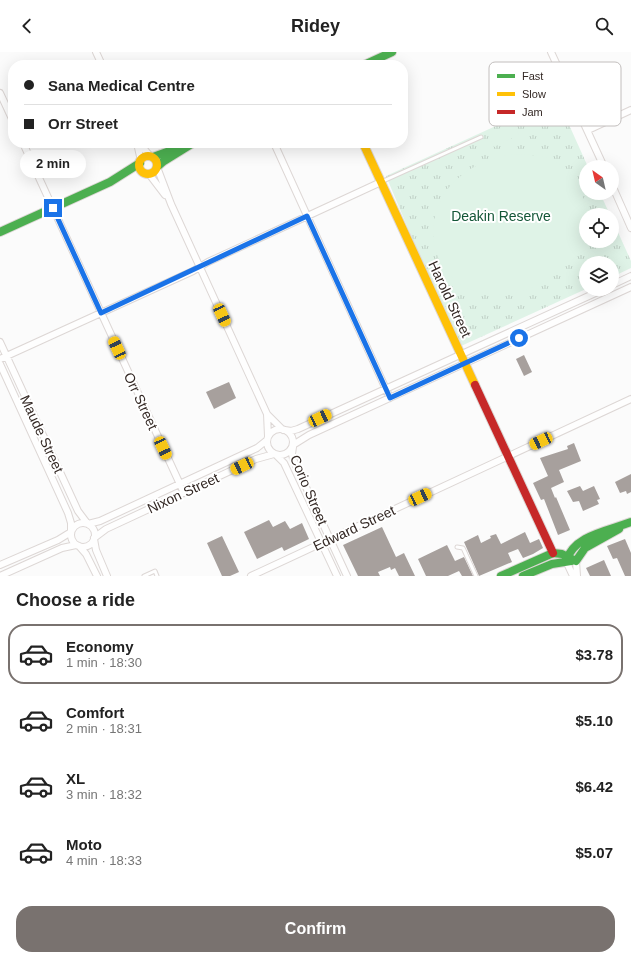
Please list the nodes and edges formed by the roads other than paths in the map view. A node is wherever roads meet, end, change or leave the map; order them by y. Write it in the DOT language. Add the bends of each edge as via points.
graph roads {
  1 [pos="392,52"];
  2 [pos="551,52"];
  3 [pos="375,60"];
  4 [pos="556,62"];
  5 [pos="0,93"];
  6 [pos="8,110"];
  7 [pos="631,110"];
  8 [pos="621,115"];
  9 [pos="586,126"];
  10 [pos="597,126"];
  11 [pos="588,130"];
  12 [pos="481,137"];
  13 [pos="25,148"];
  14 [pos="139,148"];
  15 [pos="143,148"];
  16 [pos="178,148"];
  17 [pos="185,148"];
  18 [pos="276,148"];
  19 [pos="365,148"];
  20 [pos="152,157"];
  21 [pos="601,160"];
  22 [pos="140,162"];
  23 [pos="157,167"];
  24 [pos="146,173"];
  25 [pos="110,182"];
  26 [pos="381,182"];
  27 [pos="618,200"];
  28 [pos="171,204"];
  29 [pos="53,208"];
  30 [pos="307,216"];
  31 [pos="631,228"];
  32 [pos="0,232"];
  33 [pos="200,267"];
  34 [pos="631,276"];
  35 [pos="619,282"];
  36 [pos="631,287"];
  37 [pos="589,296"];
  38 [pos="101,313"];
  39 [pos="0,342"];
  40 [pos="461,354"];
  41 [pos="7,356"];
  42 [pos="0,359"];
  43 [pos="465,362"];
  44 [pos="0,364"];
  45 [pos="386,388"];
  46 [pos="390,398"];
  47 [pos="631,399"];
  48 [pos="267,414"];
  49 [pos="35,419"];
  50 [pos="27,423"];
  51 [pos="284,430"];
  52 [pos="268,439"];
  53 [pos="293,446"];
  54 [pos="275,454"];
  55 [pos="508,456"];
  56 [pos="60,472"];
  57 [pos="51,476"];
  58 [pos="180,484"];
  59 [pos="184,493"];
  60 [pos="628,523"];
  61 [pos="88,524"];
  62 [pos="71,532"];
  63 [pos="94,539"];
  64 [pos="330,539"];
  65 [pos="322,543"];
  66 [pos="78,545"];
  67 [pos="457,547"];
  68 [pos="553,553"];
  69 [pos="566,558"];
  70 [pos="538,559"];
  71 [pos="576,561"];
  72 [pos="0,565"];
  73 [pos="542,567"];
  74 [pos="0,576"];
  75 [pos="97,576"];
  76 [pos="107,576"];
  77 [pos="144,576"];
  78 [pos="158,576"];
  79 [pos="251,576"];
  80 [pos="337,576"];
  81 [pos="347,576"];
  82 [pos="476,576"];
  83 [pos="501,576"];
  84 [pos="523,576"];
  85 [pos="573,576"];
  86 [pos="577,576"];
  1 -- 3 [label="street"];
  2 -- 4 [label="street"];
  5 -- 6 [label="street"];
  7 -- 8 [label="street"];
  9 -- 11 [label="street"];
  10 -- 11 [label="street"];
  11 -- 21 [label="street"];
  12 -- 26 [label="lane"];
  13 -- 29 [label="street, Orr Street"];
  14 -- 22 [label="street"];
  15 -- 20 [label="street"];
  16 -- 20 [label="street"];
  17 -- 23 [label="street"];
  18 -- 30 [label="street"];
  19 -- 26 [label="street, Harold Street"];
  20 -- 22 [label="street" via="145,157"];
  20 -- 23 [label="street"];
  22 -- 24 [label="street" via="140,168"];
  22 -- 25 [label="street"];
  23 -- 24 [label="street" via="154,172"];
  23 -- 28 [label="street"];
  24 -- 25 [label="street" via="137,173"];
  24 -- 28 [label="street"];
  25 -- 29 [label="street"];
  26 -- 30 [label="street"];
  26 -- 40 [label="street, Harold Street"];
  27 -- 31 [label="street"];
  28 -- 33 [label="street"];
  29 -- 32 [label="street"];
  29 -- 38 [label="street, Orr Street"];
  30 -- 33 [label="street"];
  30 -- 45 [label="street"];
  33 -- 38 [label="street"];
  33 -- 48 [label="street"];
  34 -- 35 [label="street"];
  36 -- 43 [label="street"];
  37 -- 40 [label="street"];
  38 -- 41 [label="street"];
  38 -- 58 [label="street, Orr Street"];
  39 -- 41 [label="street, Maude Street"];
  40 -- 43 [label="street, Harold Street"];
  40 -- 45 [label="street"];
  41 -- 42 [label="street"];
  41 -- 49 [label="street, Maude Street"];
  43 -- 46 [label="street"];
  43 -- 55 [label="street, Harold Street"];
  44 -- 50 [label="street, Maude Street"];
  45 -- 46 [label="street"];
  45 -- 51 [label="street" via="298,429"];
  46 -- 53 [label="street" via="309,435"];
  47 -- 55 [label="street, Edward Street"];
  48 -- 51 [label="street"];
  48 -- 52 [label="street"];
  49 -- 50 [label="street"];
  49 -- 56 [label="street, Maude Street"];
  50 -- 57 [label="street, Maude Street"];
  51 -- 52 [label="street" via="274,431"];
  51 -- 53 [label="street" via="292,436"];
  52 -- 54 [label="street" via="269,448"];
  52 -- 58 [label="street, Nixon Street" via="257,448"];
  53 -- 54 [label="street" via="286,454"];
  53 -- 64 [label="street, Corio Street" via="293,459"];
  54 -- 59 [label="street, Nixon Street" via="256,459"];
  54 -- 65 [label="street, Corio Street" via="284,462"];
  55 -- 64 [label="street, Edward Street"];
  55 -- 68 [label="street, Harold Street"];
  56 -- 57 [label="street"];
  56 -- 61 [label="street, Maude Street" via="78,511"];
  57 -- 62 [label="street, Maude Street" via="68,513"];
  58 -- 59 [label="street, Orr Street"];
  58 -- 61 [label="street, Nixon Street" via="100,521"];
  59 -- 63 [label="street, Nixon Street" via="106,529"];
  60 -- 69 [label="street" via="579,543 570,550"];
  60 -- 71 [label="street" via="585,548"];
  61 -- 62 [label="street" via="77,524"];
  61 -- 63 [label="street" via="94,532"];
  62 -- 66 [label="street" via="72,539"];
  62 -- 72 [label="street"];
  63 -- 66 [label="street" via="88,546"];
  63 -- 76 [label="street"];
  64 -- 65 [label="street, Edward Street"];
  64 -- 81 [label="street, Corio Street"];
  65 -- 79 [label="street, Edward Street"];
  65 -- 80 [label="street, Corio Street"];
  66 -- 74 [label="street" via="62,548"];
  66 -- 75 [label="street" via="86,554"];
  67 -- 82 [label="lane" via="463,548"];
  68 -- 69 [label="street" via="562,553"];
  68 -- 70 [label="street"];
  69 -- 71 [label="street"];
  69 -- 73 [label="street"];
  69 -- 85 [label="street"];
  70 -- 73 [label="street"];
  70 -- 83 [label="street"];
  71 -- 86 [label="street"];
  73 -- 84 [label="street"];
  77 -- 78 [label="lane" via="155,571"];
}
